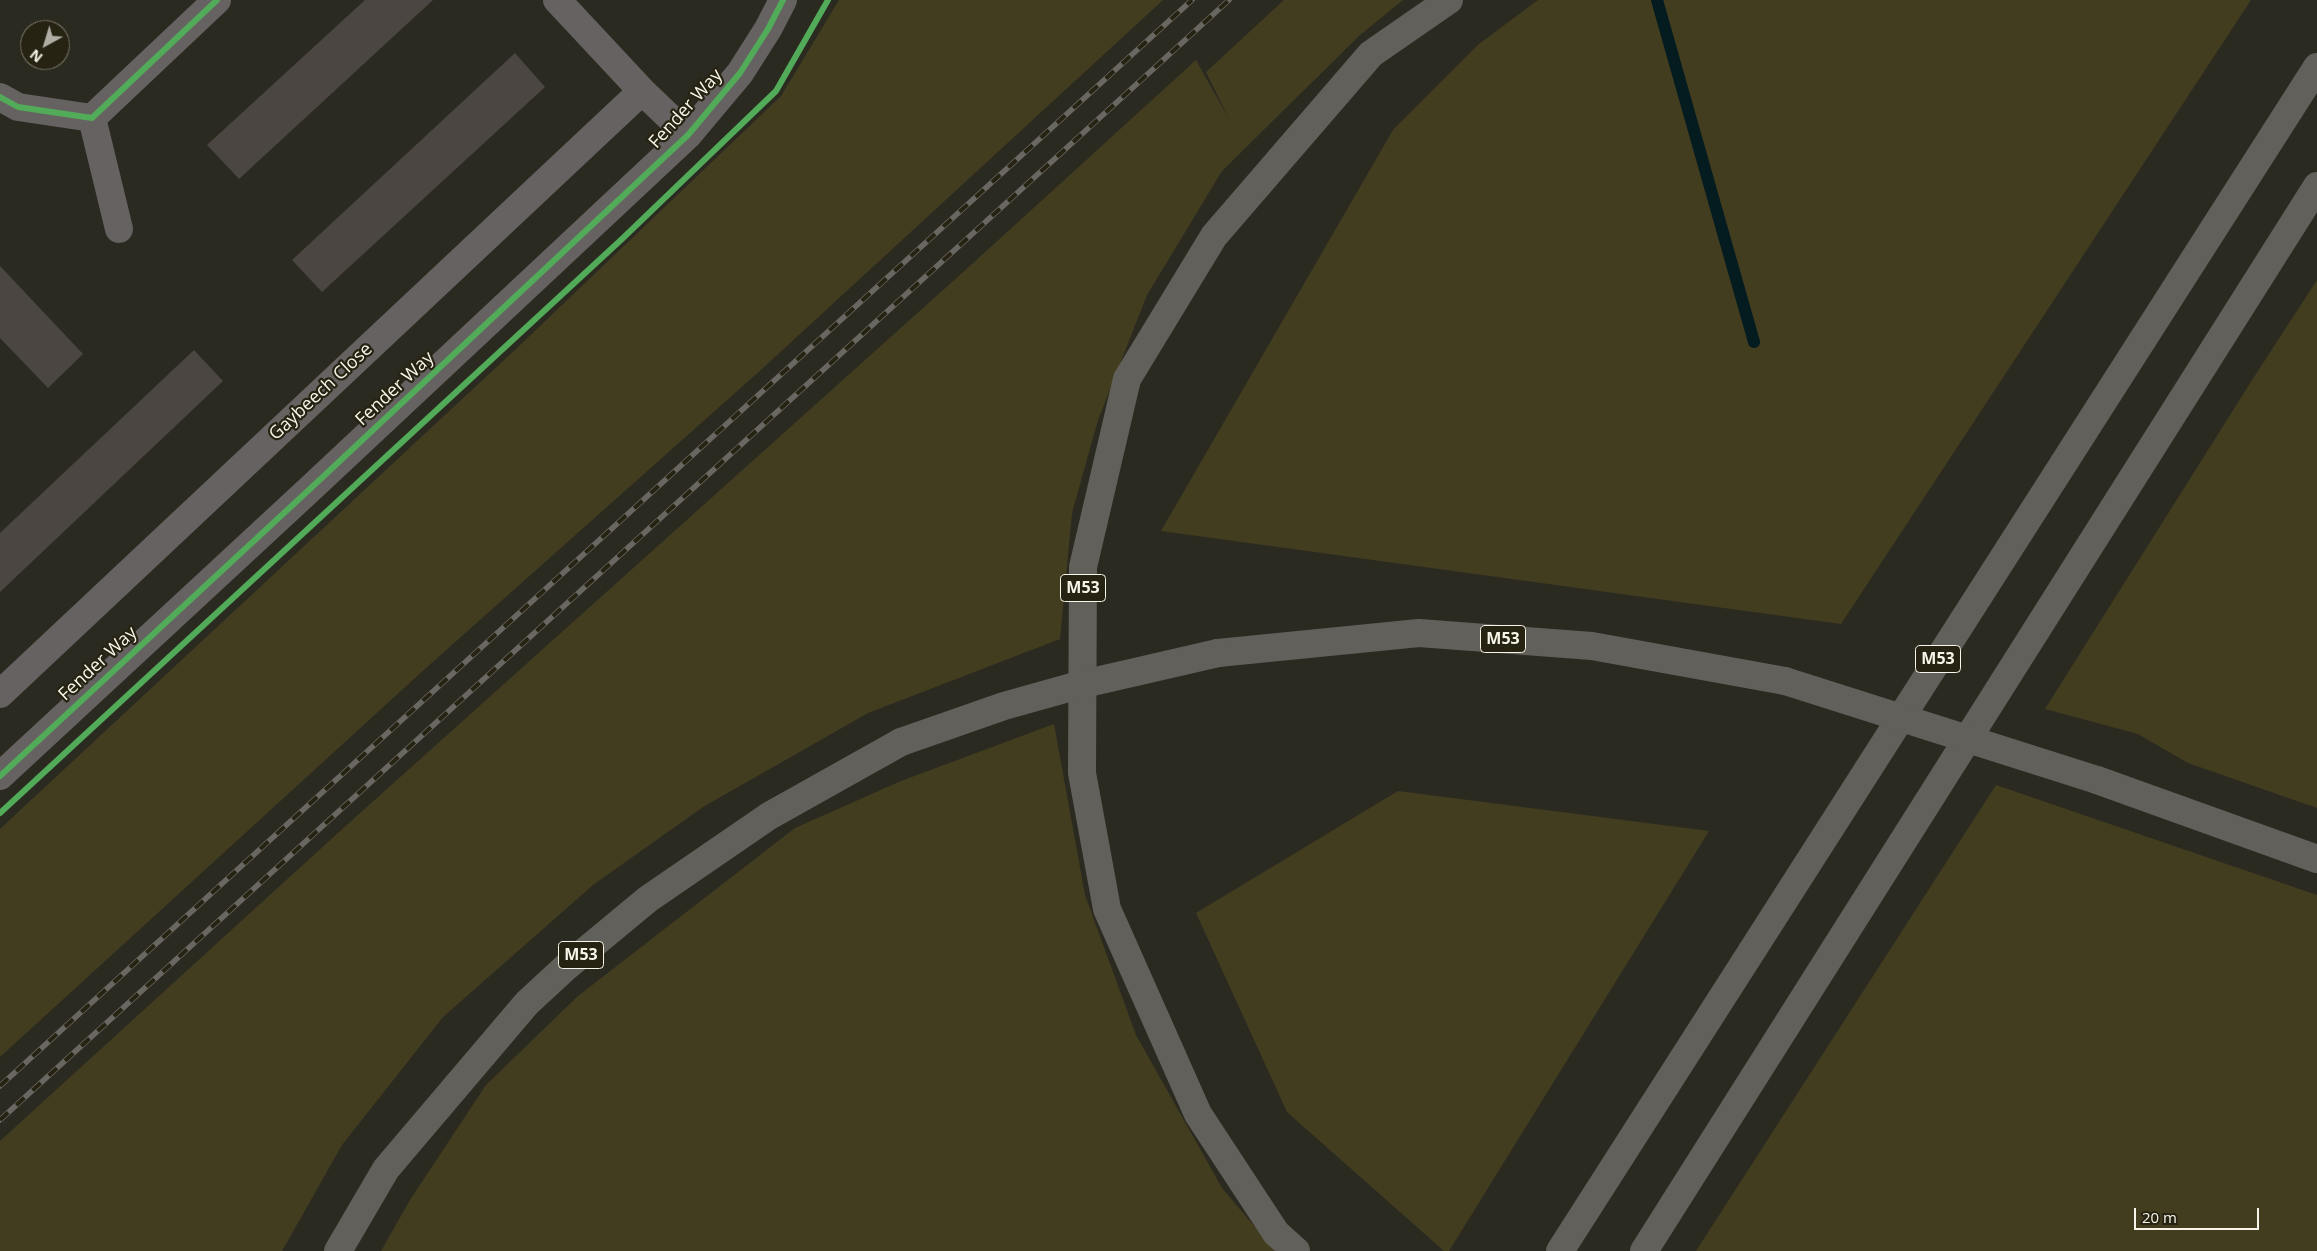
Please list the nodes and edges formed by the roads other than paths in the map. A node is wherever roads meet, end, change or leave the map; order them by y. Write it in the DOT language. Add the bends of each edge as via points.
graph roads {
  1 [pos="217,0"];
  2 [pos="557,0"];
  3 [pos="783,0"];
  4 [pos="1449,0"];
  5 [pos="2317,67"];
  6 [pos="642,91"];
  7 [pos="0,97"];
  8 [pos="92,118"];
  9 [pos="688,135"];
  10 [pos="2317,186"];
  11 [pos="119,229"];
  12 [pos="0,694"];
  13 [pos="0,776"];
  14 [pos="2317,859"];
  15 [pos="338,1251"];
  16 [pos="1296,1251"];
  17 [pos="1560,1251"];
  18 [pos="1644,1251"];
  1 -- 8 [label="street"];
  2 -- 6 [label="street"];
  3 -- 9 [label="street, Fender Way" via="740,73"];
  4 -- 16 [label="highway, M53" via="1370,54 1214,236 1127,379 1083,567 1082,772 1107,910 1198,1114 1276,1233"];
  5 -- 17 [label="highway, M53"];
  6 -- 9 [label="street"];
  6 -- 12 [label="street, Gaybeech Close"];
  7 -- 8 [label="street" via="18,107"];
  8 -- 11 [label="street"];
  9 -- 13 [label="street, Fender Way"];
  10 -- 18 [label="highway"];
  14 -- 15 [label="highway, M53, bridge" via="2097,780 1785,681 1592,646 1419,633 1218,653 1004,706 901,742 769,816 648,899 527,1003 386,1169"];
}
